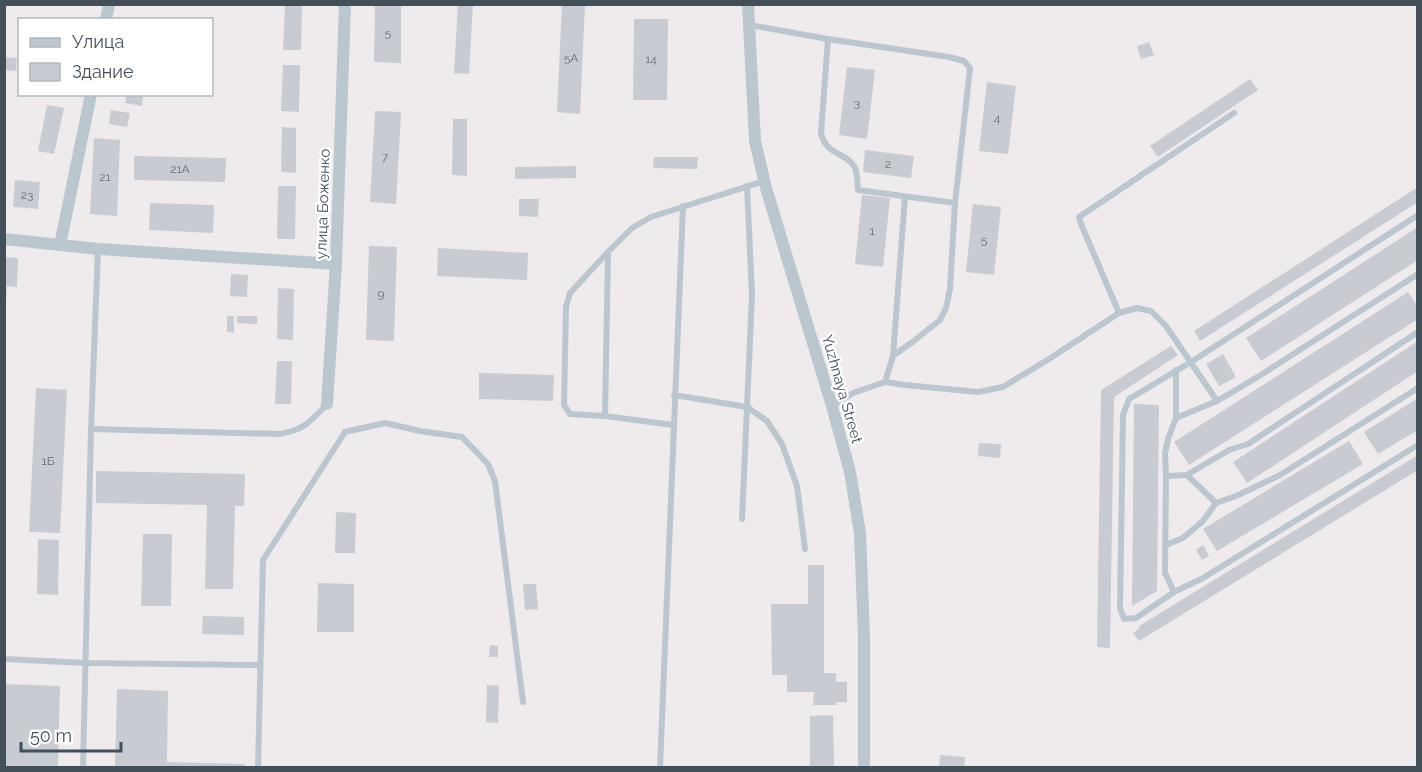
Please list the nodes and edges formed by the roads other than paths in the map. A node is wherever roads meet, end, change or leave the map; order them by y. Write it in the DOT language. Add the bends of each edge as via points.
graph roads {
  1 [pos="345,4"];
  2 [pos="748,4"];
  3 [pos="750,25"];
  4 [pos="828,39"];
  5 [pos="91,96"];
  6 [pos="1234,113"];
  7 [pos="764,180"];
  8 [pos="747,186"];
  9 [pos="905,197"];
  10 [pos="955,203"];
  11 [pos="683,206"];
  12 [pos="1418,215"];
  13 [pos="4,239"];
  14 [pos="60,245"];
  15 [pos="98,249"];
  16 [pos="608,252"];
  17 [pos="336,264"];
  18 [pos="1418,274"];
  19 [pos="1119,313"];
  20 [pos="1418,332"];
  21 [pos="892,356"];
  22 [pos="1191,362"];
  23 [pos="1176,370"];
  24 [pos="885,382"];
  25 [pos="1418,388"];
  26 [pos="674,394"];
  27 [pos="1216,401"];
  28 [pos="327,404"];
  29 [pos="832,406"];
  30 [pos="747,407"];
  31 [pos="605,416"];
  32 [pos="1176,418"];
  33 [pos="673,425"];
  34 [pos="91,429"];
  35 [pos="1418,445"];
  36 [pos="1187,475"];
  37 [pos="1166,476"];
  38 [pos="1216,502"];
  39 [pos="742,519"];
  40 [pos="1166,545"];
  41 [pos="805,549"];
  42 [pos="1174,591"];
  43 [pos="4,659"];
  44 [pos="86,663"];
  45 [pos="260,665"];
  46 [pos="523,702"];
  47 [pos="83,768"];
  48 [pos="258,768"];
  49 [pos="660,768"];
  50 [pos="864,768"];
  1 -- 17 [label="street, улица Боженко"];
  2 -- 3 [label="street, Yuzhnaya Street"];
  3 -- 4 [label="lane"];
  3 -- 7 [label="street, Yuzhnaya Street" via="755,141"];
  4 -- 9 [label="lane" via="820,133 823,141 852,164 858,190"];
  4 -- 10 [label="lane" via="964,61 969,68"];
  5 -- 14 [label="street"];
  6 -- 19 [label="lane" via="1079,217"];
  7 -- 8 [label="lane"];
  7 -- 29 [label="street, Yuzhnaya Street"];
  8 -- 11 [label="lane"];
  8 -- 30 [label="lane" via="752,295"];
  9 -- 10 [label="lane"];
  9 -- 21 [label="lane"];
  10 -- 21 [label="lane" via="946,308 940,320"];
  11 -- 16 [label="lane" via="632,228"];
  11 -- 26 [label="lane"];
  12 -- 22 [label="lane"];
  13 -- 14 [label="street"];
  14 -- 15 [label="street"];
  15 -- 17 [label="street"];
  15 -- 34 [label="lane"];
  16 -- 31 [label="lane"];
  16 -- 31 [label="lane" via="570,293 566,307 564,405 570,414"];
  17 -- 28 [label="street, улица Боженко"];
  18 -- 27 [label="lane"];
  19 -- 22 [label="lane" via="1137,308 1151,310"];
  19 -- 24 [label="lane" via="1003,387 978,392"];
  20 -- 36 [label="lane" via="1248,444 1229,450"];
  21 -- 24 [label="lane"];
  22 -- 23 [label="lane"];
  22 -- 27 [label="lane"];
  23 -- 32 [label="lane"];
  23 -- 42 [label="lane" via="1129,399 1123,415 1120,608 1124,619 1136,618"];
  24 -- 29 [label="lane" via="853,393"];
  25 -- 38 [label="lane" via="1280,475"];
  26 -- 30 [label="lane"];
  26 -- 33 [label="lane"];
  27 -- 32 [label="lane"];
  28 -- 34 [label="lane" via="308,424 279,434"];
  29 -- 50 [label="street, Yuzhnaya Street" via="850,472 860,533"];
  30 -- 39 [label="lane"];
  30 -- 41 [label="lane" via="767,421 782,444 797,486"];
  31 -- 33 [label="lane"];
  32 -- 37 [label="lane" via="1165,453"];
  33 -- 49 [label="lane"];
  34 -- 44 [label="lane"];
  35 -- 42 [label="lane" via="1203,578"];
  36 -- 37 [label="lane"];
  36 -- 38 [label="lane"];
  37 -- 40 [label="lane"];
  38 -- 40 [label="lane" via="1203,521 1183,538"];
  40 -- 42 [label="lane" via="1165,573"];
  43 -- 44 [label="lane"];
  44 -- 45 [label="lane"];
  44 -- 47 [label="lane"];
  45 -- 46 [label="lane" via="263,560 345,432 385,423 462,438 488,464 495,481"];
  45 -- 48 [label="lane"];
}
